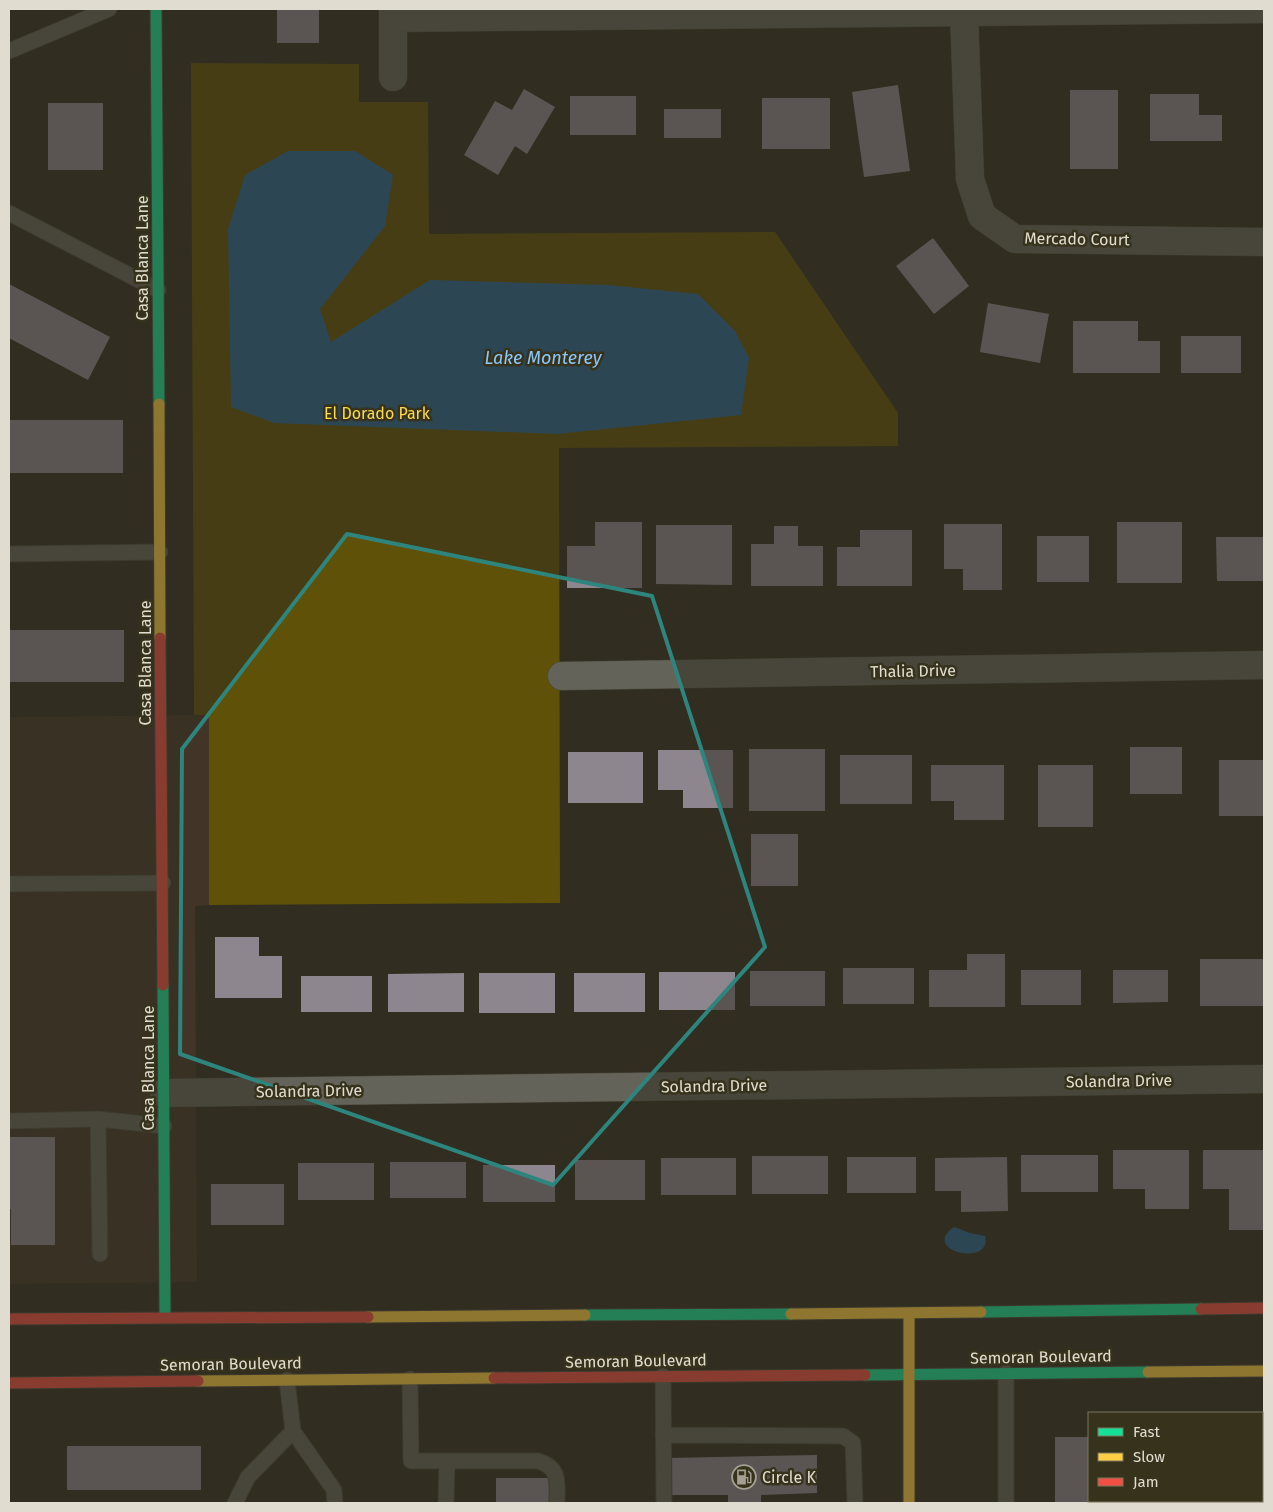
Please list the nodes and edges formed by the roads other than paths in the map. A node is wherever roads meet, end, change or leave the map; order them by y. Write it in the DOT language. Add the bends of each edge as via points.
graph roads {
  1 [pos="109,9"];
  2 [pos="156,9"];
  3 [pos="1264,9"];
  4 [pos="964,12"];
  5 [pos="393,13"];
  6 [pos="9,51"];
  7 [pos="393,77"];
  8 [pos="9,213"];
  9 [pos="1264,242"];
  10 [pos="158,290"];
  11 [pos="160,552"];
  12 [pos="9,554"];
  13 [pos="1264,665"];
  14 [pos="562,676"];
  15 [pos="163,883"];
  16 [pos="9,884"];
  17 [pos="1264,1079"];
  18 [pos="164,1093"];
  19 [pos="98,1119"];
  20 [pos="9,1120"];
  21 [pos="164,1126"];
  22 [pos="100,1254"];
  23 [pos="1264,1308"];
  24 [pos="908,1313"];
  25 [pos="165,1317"];
  26 [pos="9,1319"];
  27 [pos="1264,1371"];
  28 [pos="908,1374"];
  29 [pos="1006,1374"];
  30 [pos="663,1376"];
  31 [pos="410,1379"];
  32 [pos="287,1380"];
  33 [pos="9,1383"];
  34 [pos="293,1431"];
  35 [pos="663,1435"];
  36 [pos="447,1461"];
  37 [pos="235,1503"];
  38 [pos="335,1503"];
  39 [pos="446,1503"];
  40 [pos="557,1503"];
  41 [pos="664,1503"];
  42 [pos="855,1503"];
  43 [pos="908,1503"];
  44 [pos="1006,1503"];
  1 -- 6 [label="lane"];
  2 -- 10 [label="main road, Casa Blanca Lane"];
  3 -- 4 [label="street"];
  4 -- 5 [label="street"];
  4 -- 9 [label="street, Mercado Court" via="970,179 982,216 1015,238"];
  5 -- 7 [label="street"];
  8 -- 10 [label="lane"];
  10 -- 11 [label="main road, Casa Blanca Lane"];
  11 -- 12 [label="lane"];
  11 -- 15 [label="main road, Casa Blanca Lane"];
  13 -- 14 [label="street, Thalia Drive"];
  15 -- 16 [label="lane"];
  15 -- 18 [label="main road, Casa Blanca Lane"];
  17 -- 18 [label="street, Solandra Drive"];
  18 -- 21 [label="main road, Casa Blanca Lane"];
  19 -- 20 [label="lane"];
  19 -- 21 [label="lane"];
  19 -- 22 [label="lane"];
  21 -- 25 [label="main road, Casa Blanca Lane"];
  23 -- 24 [label="main road"];
  24 -- 25 [label="main road"];
  24 -- 28 [label="main road"];
  25 -- 26 [label="main road"];
  27 -- 29 [label="main road, Semoran Boulevard"];
  28 -- 29 [label="main road, Semoran Boulevard"];
  28 -- 30 [label="main road, Semoran Boulevard"];
  28 -- 43 [label="main road"];
  29 -- 44 [label="lane"];
  30 -- 31 [label="main road, Semoran Boulevard"];
  30 -- 35 [label="lane"];
  31 -- 32 [label="main road, Semoran Boulevard"];
  31 -- 36 [label="lane" via="411,1461"];
  32 -- 33 [label="main road, Semoran Boulevard"];
  32 -- 34 [label="lane"];
  34 -- 37 [label="lane" via="248,1477"];
  34 -- 38 [label="lane" via="334,1490"];
  35 -- 41 [label="lane"];
  35 -- 42 [label="lane" via="843,1436 853,1443"];
  36 -- 39 [label="lane"];
  36 -- 40 [label="lane" via="538,1461 548,1464 558,1479"];
}
